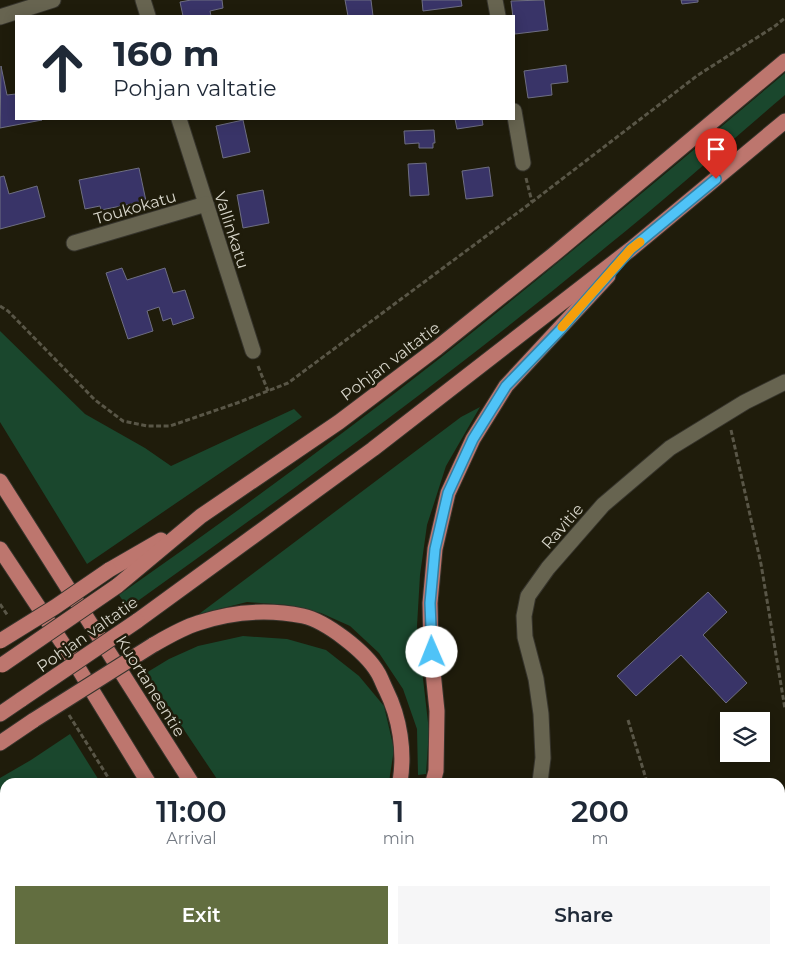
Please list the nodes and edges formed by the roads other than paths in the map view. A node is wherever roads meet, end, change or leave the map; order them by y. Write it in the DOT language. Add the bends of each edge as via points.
graph roads {
  1 [pos="53,0"];
  2 [pos="143,0"];
  3 [pos="495,0"];
  4 [pos="148,15"];
  5 [pos="498,15"];
  6 [pos="0,17"];
  7 [pos="785,61"];
  8 [pos="515,117"];
  9 [pos="179,120"];
  10 [pos="785,121"];
  11 [pos="523,163"];
  12 [pos="206,204"];
  13 [pos="74,243"];
  14 [pos="631,249"];
  15 [pos="252,351"];
  16 [pos="785,382"];
  17 [pos="0,481"];
  18 [pos="201,516"];
  19 [pos="0,549"];
  20 [pos="0,641"];
  21 [pos="1,666"];
  22 [pos="0,714"];
  23 [pos="0,743"];
  24 [pos="146,778"];
  25 [pos="188,778"];
  26 [pos="401,778"];
  27 [pos="434,778"];
  28 [pos="540,778"];
  1 -- 6 [label="street"];
  2 -- 4 [label="street"];
  3 -- 5 [label="street"];
  7 -- 18 [label="highway, Pohjan valtatie" via="553,256 437,348 339,422"];
  8 -- 11 [label="street"];
  9 -- 12 [label="street, Vallinkatu"];
  10 -- 14 [label="highway, Pohjan valtatie"];
  12 -- 13 [label="street, Toukokatu"];
  12 -- 15 [label="street, Vallinkatu"];
  14 -- 22 [label="highway, Pohjan valtatie, bridge" via="373,449 137,621"];
  14 -- 27 [label="highway" via="506,386 473,439 448,493 435,549 430,603 437,711"];
  16 -- 28 [label="street, Ravitie" via="745,402 670,448 603,505 528,596 524,616 525,637 541,714"];
  17 -- 25 [label="highway, Kuortaneentie"];
  18 -- 20 [label="highway, bridge" via="109,570"];
  18 -- 21 [label="highway, Pohjan valtatie, bridge" via="117,586"];
  19 -- 24 [label="highway" via="69,652"];
  23 -- 26 [label="highway, bridge" via="153,645 196,624 231,614 270,612 305,617 334,630 377,671 390,699 400,734"];
}
